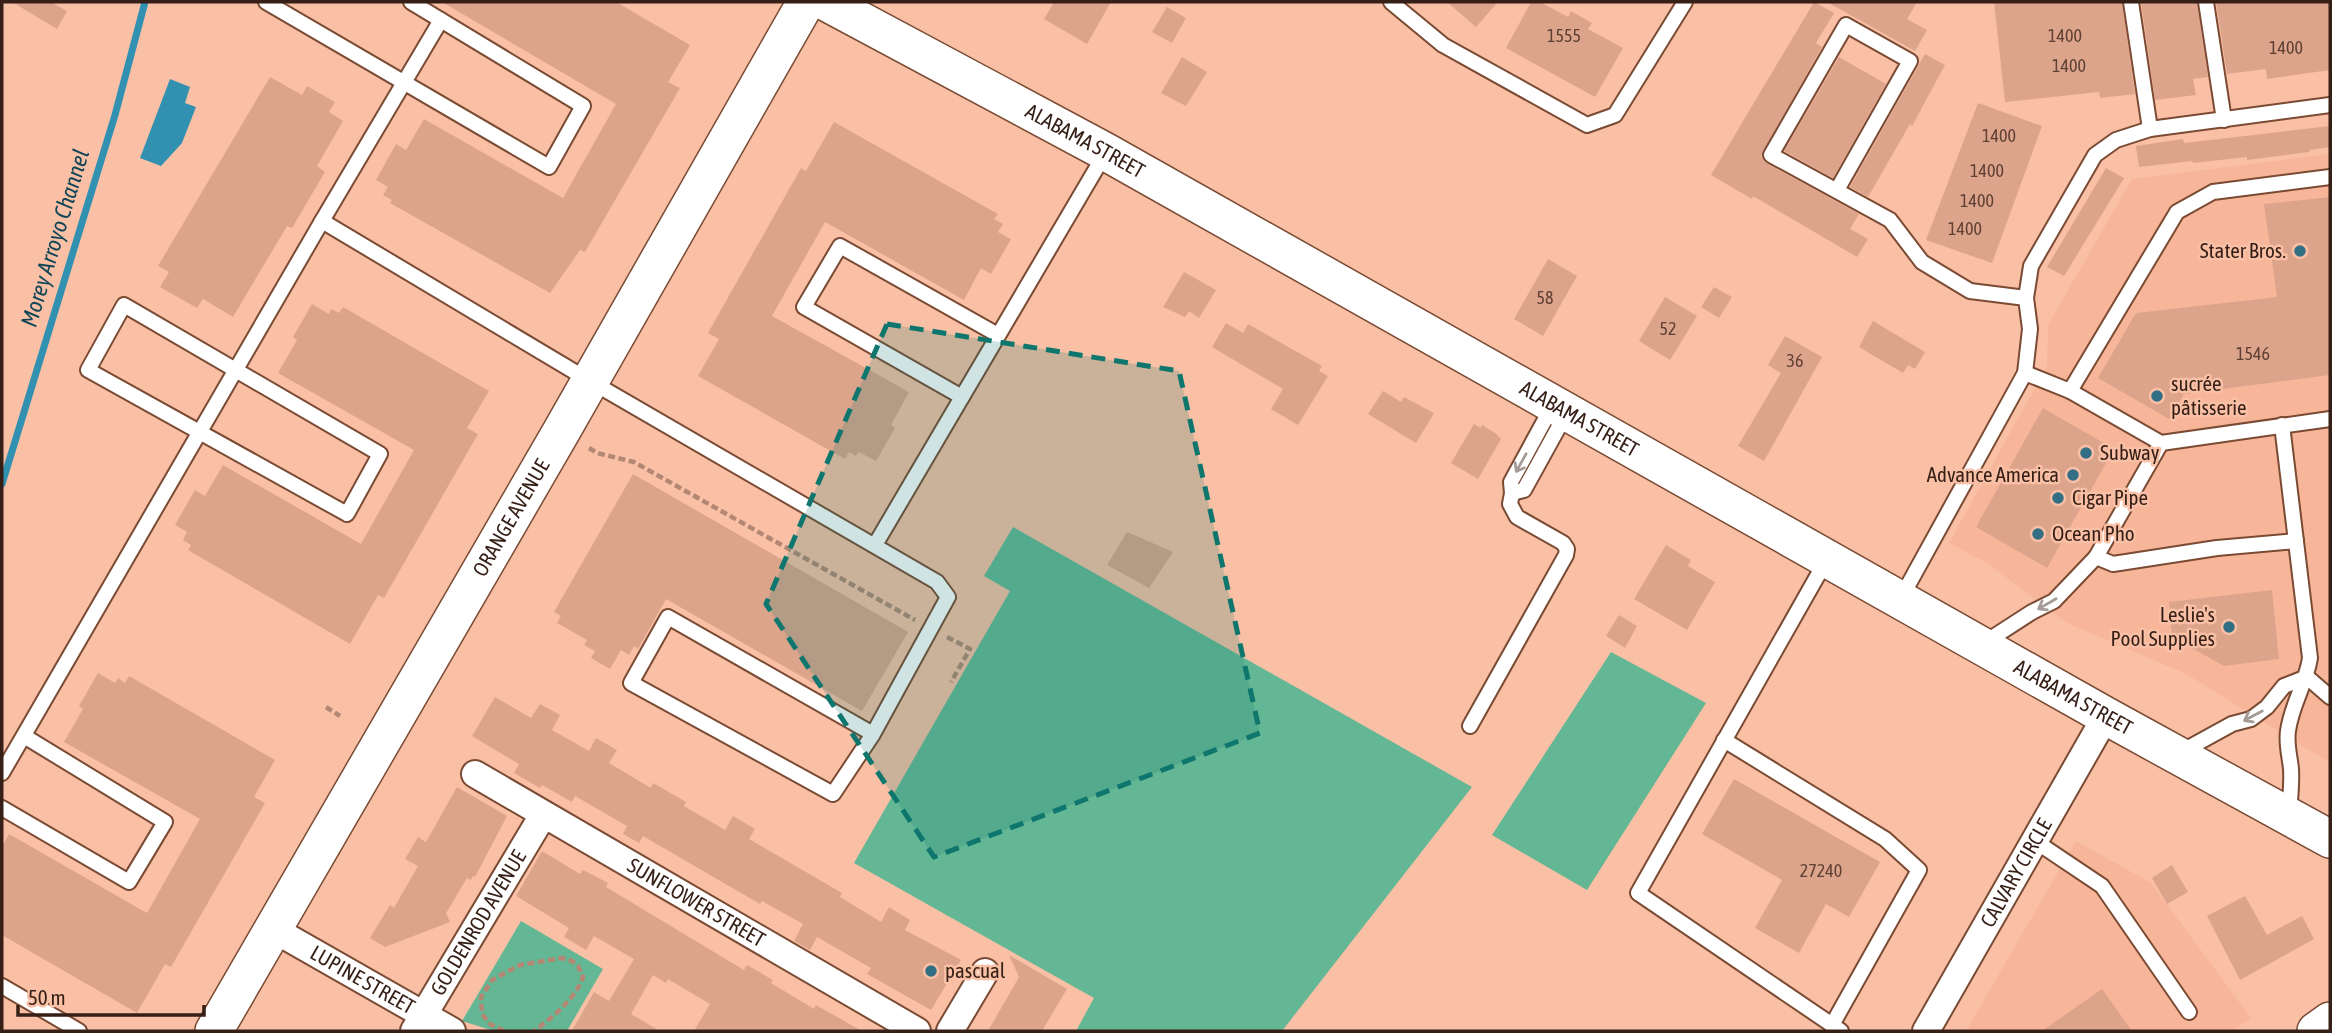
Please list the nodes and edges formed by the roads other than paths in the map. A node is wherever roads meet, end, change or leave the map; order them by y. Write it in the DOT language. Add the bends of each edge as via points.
graph roads {
  1 [pos="266,2"];
  2 [pos="411,2"];
  3 [pos="806,2"];
  4 [pos="826,2"];
  5 [pos="1391,2"];
  6 [pos="1685,2"];
  7 [pos="2131,2"];
  8 [pos="2206,2"];
  9 [pos="441,20"];
  10 [pos="405,83"];
  11 [pos="2330,105"];
  12 [pos="2224,120"];
  13 [pos="2150,129"];
  14 [pos="1106,152"];
  15 [pos="2330,177"];
  16 [pos="1837,190"];
  17 [pos="322,221"];
  18 [pos="2025,298"];
  19 [pos="998,335"];
  20 [pos="236,370"];
  21 [pos="2025,373"];
  22 [pos="590,381"];
  23 [pos="2070,391"];
  24 [pos="962,397"];
  25 [pos="1561,407"];
  26 [pos="2330,419"];
  27 [pos="2282,425"];
  28 [pos="201,431"];
  29 [pos="2161,443"];
  30 [pos="2296,541"];
  31 [pos="875,545"];
  32 [pos="2096,557"];
  33 [pos="1828,558"];
  34 [pos="1901,598"];
  35 [pos="1981,645"];
  36 [pos="2307,677"];
  37 [pos="2330,697"];
  38 [pos="2106,716"];
  39 [pos="1470,726"];
  40 [pos="873,734"];
  41 [pos="24,736"];
  42 [pos="1724,740"];
  43 [pos="2177,755"];
  44 [pos="2,774"];
  45 [pos="475,774"];
  46 [pos="2,808"];
  47 [pos="543,815"];
  48 [pos="2289,816"];
  49 [pos="2330,839"];
  50 [pos="2035,841"];
  51 [pos="273,929"];
  52 [pos="985,972"];
  53 [pos="2,986"];
  54 [pos="2189,1012"];
  55 [pos="2330,1021"];
  56 [pos="419,1023"];
  57 [pos="1837,1028"];
  58 [pos="79,1031"];
  59 [pos="214,1031"];
  60 [pos="452,1031"];
  61 [pos="917,1031"];
  62 [pos="950,1031"];
  63 [pos="1926,1031"];
  64 [pos="2316,1031"];
  1 -- 10 [label="lane"];
  2 -- 9 [label="lane"];
  3 -- 22 [label="main road, ORANGE AVENUE"];
  4 -- 14 [label="main road, ALABAMA STREET"];
  5 -- 6 [label="lane" via="1443,45 1587,125 1615,115"];
  7 -- 13 [label="lane"];
  8 -- 12 [label="lane"];
  9 -- 10 [label="lane"];
  9 -- 10 [label="lane" via="583,106 549,167"];
  10 -- 17 [label="lane"];
  11 -- 12 [label="lane"];
  12 -- 13 [label="lane"];
  13 -- 18 [label="lane" via="2116,140 2095,155 2031,266"];
  14 -- 19 [label="lane"];
  14 -- 25 [label="main road, ALABAMA STREET"];
  15 -- 23 [label="lane" via="2213,192 2177,212"];
  16 -- 16 [label="lane" via="1771,155 1846,25 1910,61"];
  16 -- 18 [label="lane" via="1890,219 1922,261 1970,291"];
  17 -- 20 [label="lane"];
  17 -- 22 [label="lane"];
  18 -- 21 [label="lane" via="2030,329"];
  19 -- 24 [label="lane"];
  19 -- 24 [label="lane" via="839,246 804,307"];
  20 -- 28 [label="lane"];
  20 -- 28 [label="lane" via="124,305 88,370"];
  20 -- 28 [label="lane" via="380,454 347,514"];
  21 -- 23 [label="lane"];
  21 -- 34 [label="lane"];
  22 -- 31 [label="lane"];
  22 -- 51 [label="main road, ORANGE AVENUE"];
  23 -- 29 [label="lane"];
  24 -- 31 [label="lane"];
  25 -- 33 [label="main road, ALABAMA STREET"];
  25 -- 39 [label="lane" via="1511,482 1510,504 1517,517 1567,549"];
  26 -- 27 [label="lane"];
  27 -- 29 [label="lane"];
  27 -- 30 [label="lane"];
  28 -- 41 [label="lane"];
  29 -- 32 [label="lane"];
  30 -- 32 [label="lane" via="2113,564"];
  30 -- 36 [label="lane" via="2310,658"];
  31 -- 40 [label="lane" via="937,582 948,597"];
  32 -- 35 [label="lane, one-way" via="2054,601"];
  33 -- 34 [label="main road, ALABAMA STREET"];
  33 -- 42 [label="lane"];
  34 -- 35 [label="main road, ALABAMA STREET"];
  35 -- 38 [label="main road, ALABAMA STREET"];
  36 -- 37 [label="lane"];
  36 -- 43 [label="lane, one-way" via="2284,686 2251,719 2232,724"];
  36 -- 48 [label="lane" via="2288,732"];
  38 -- 43 [label="main road, ALABAMA STREET"];
  38 -- 50 [label="street, CALVARY CIRCLE"];
  40 -- 40 [label="lane" via="833,794 631,683 668,617"];
  41 -- 44 [label="lane"];
  41 -- 46 [label="lane" via="165,821 129,883"];
  42 -- 57 [label="lane" via="1885,839 1919,870"];
  42 -- 57 [label="lane" via="1638,893"];
  43 -- 48 [label="main road, ALABAMA STREET"];
  45 -- 47 [label="street, SUNFLOWER STREET"];
  47 -- 56 [label="street, GOLDENROD AVENUE"];
  47 -- 61 [label="street, SUNFLOWER STREET"];
  48 -- 49 [label="main road, ALABAMA STREET"];
  50 -- 54 [label="lane" via="2102,886"];
  50 -- 63 [label="street, CALVARY CIRCLE"];
  51 -- 56 [label="street, LUPINE STREET"];
  51 -- 59 [label="main road, ORANGE AVENUE"];
  52 -- 62 [label="street"];
  53 -- 58 [label="lane"];
  55 -- 64 [label="main road"];
  56 -- 60 [label="street, LUPINE STREET"];
}
